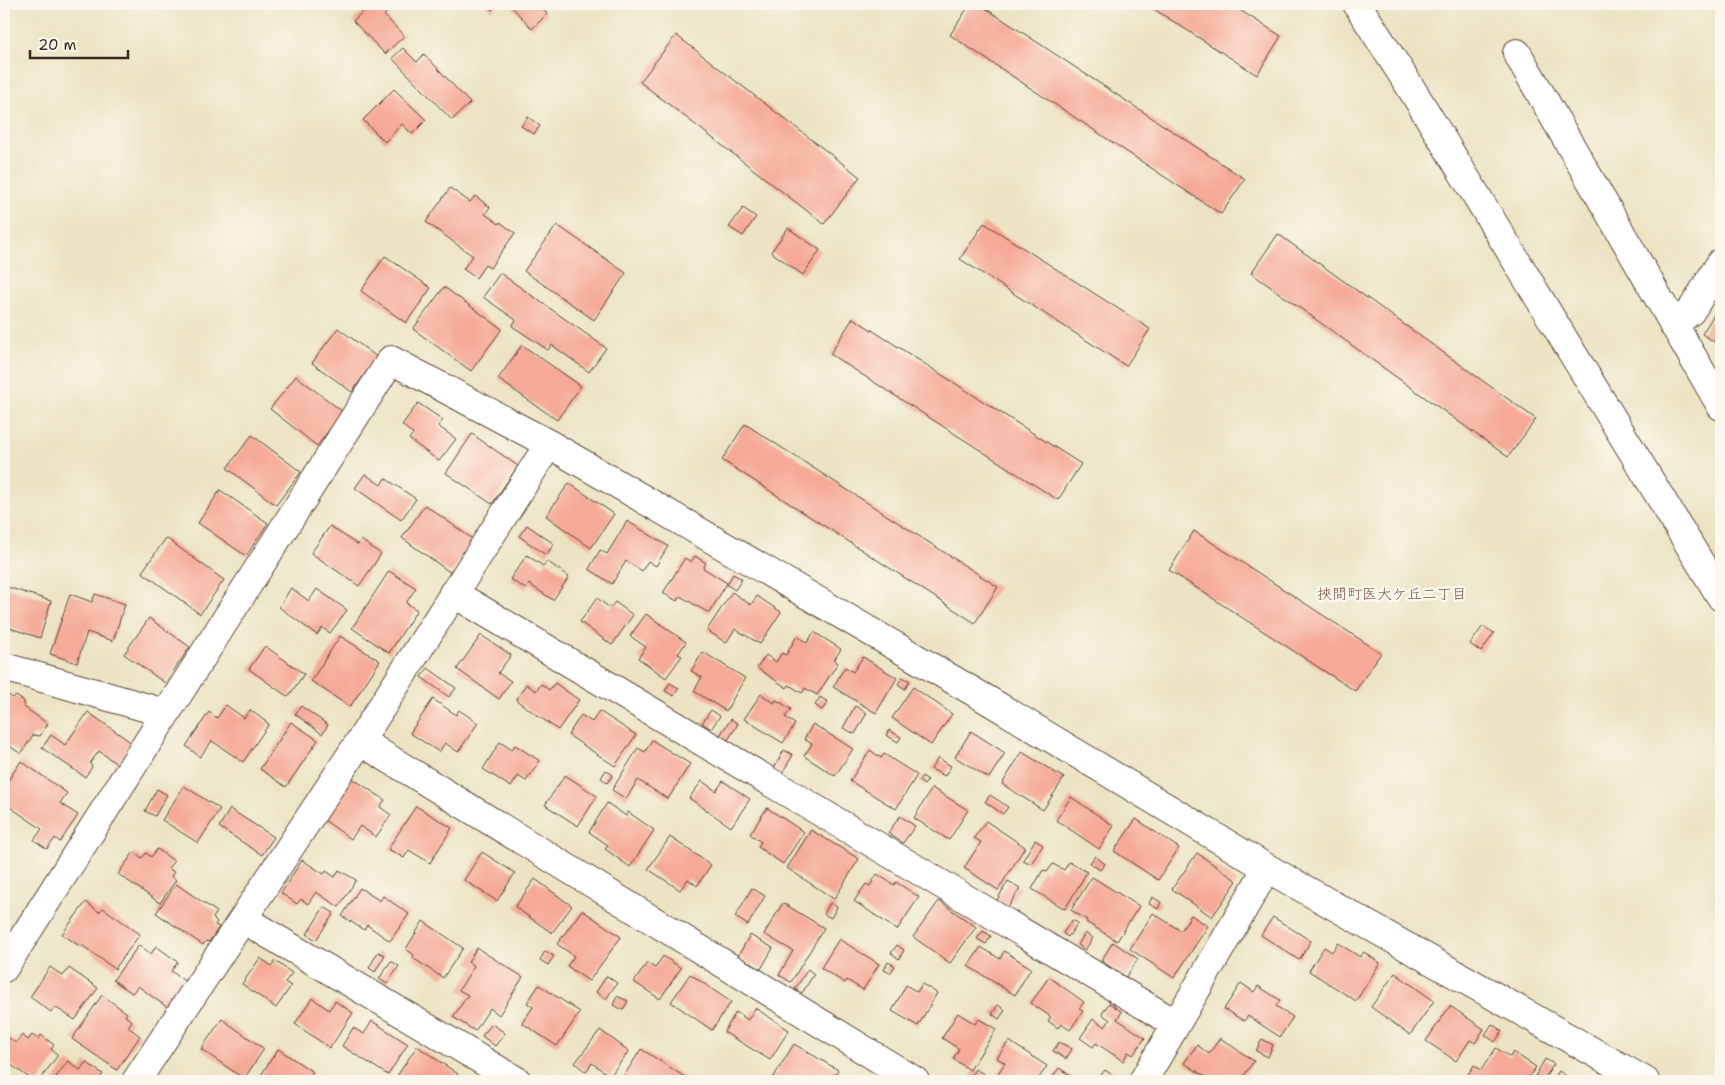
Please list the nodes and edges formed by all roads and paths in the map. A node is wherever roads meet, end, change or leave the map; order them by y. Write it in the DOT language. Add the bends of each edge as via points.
graph roads {
  1 [pos="1357,4"];
  2 [pos="1518,53"];
  3 [pos="1721,262"];
  4 [pos="1673,325"];
  5 [pos="1721,406"];
  6 [pos="549,444"];
  7 [pos="453,594"];
  8 [pos="1721,597"];
  9 [pos="4,668"];
  10 [pos="165,713"];
  11 [pos="360,741"];
  12 [pos="1267,868"];
  13 [pos="243,919"];
  14 [pos="4,968"];
  15 [pos="1176,1024"];
  16 [pos="146,1078"];
  17 [pos="517,1081"];
  18 [pos="915,1081"];
  19 [pos="1143,1081"];
  20 [pos="1645,1081"];
  1 -- 8 [label="street"];
  2 -- 4 [label="street"];
  3 -- 4 [label="street" via="1691,311"];
  4 -- 5 [label="street"];
  6 -- 7 [label="street"];
  6 -- 10 [label="street" via="392,360"];
  6 -- 12 [label="street" via="986,699"];
  7 -- 11 [label="street"];
  7 -- 15 [label="street"];
  9 -- 10 [label="street"];
  10 -- 14 [label="street"];
  11 -- 13 [label="street"];
  11 -- 18 [label="street"];
  12 -- 15 [label="street"];
  12 -- 20 [label="street"];
  13 -- 16 [label="street"];
  13 -- 17 [label="street"];
  15 -- 19 [label="street"];
}
